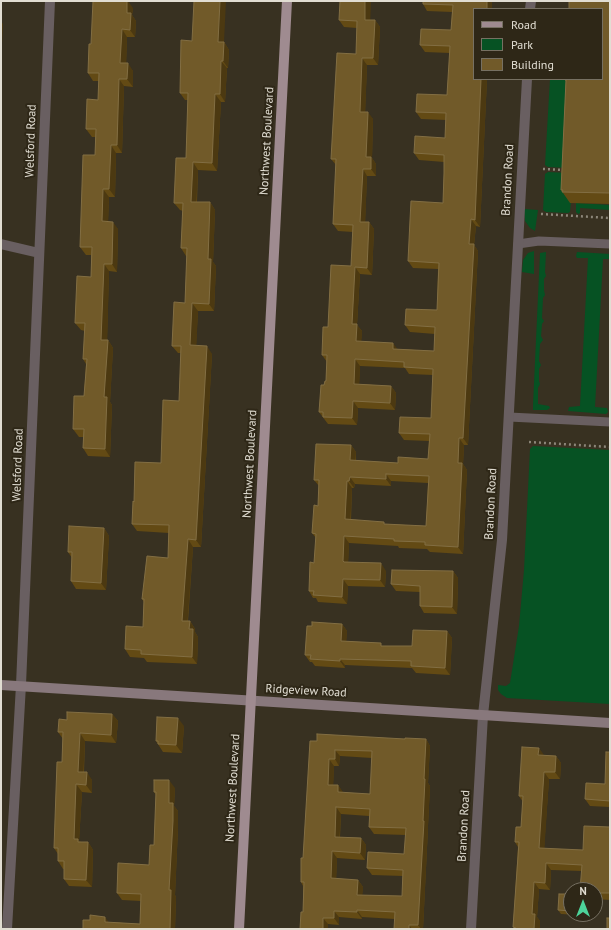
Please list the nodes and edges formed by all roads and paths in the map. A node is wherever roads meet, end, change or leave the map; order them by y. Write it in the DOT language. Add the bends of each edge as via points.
graph roads {
  1 [pos="50,1"];
  2 [pos="288,1"];
  3 [pos="527,80"];
  4 [pos="543,169"];
  5 [pos="570,170"];
  6 [pos="541,214"];
  7 [pos="610,218"];
  8 [pos="1,244"];
  9 [pos="518,244"];
  10 [pos="610,244"];
  11 [pos="39,253"];
  12 [pos="509,417"];
  13 [pos="610,422"];
  14 [pos="529,442"];
  15 [pos="610,447"];
  16 [pos="1,685"];
  17 [pos="21,685"];
  18 [pos="250,701"];
  19 [pos="483,715"];
  20 [pos="610,723"];
  21 [pos="7,929"];
  22 [pos="239,929"];
  23 [pos="471,929"];
  1 -- 11 [label="street, Welsford Road"];
  2 -- 18 [label="main road, Northwest Boulevard"];
  3 -- 9 [label="street, Brandon Road"];
  4 -- 5 [label="path"];
  6 -- 7 [label="path"];
  8 -- 11 [label="street"];
  9 -- 10 [label="lane" via="538,241"];
  9 -- 12 [label="street, Brandon Road"];
  11 -- 17 [label="street, Welsford Road"];
  12 -- 13 [label="lane"];
  12 -- 19 [label="street, Brandon Road" via="502,540"];
  14 -- 15 [label="path"];
  16 -- 17 [label="street, Ridgeview Road"];
  17 -- 18 [label="street, Ridgeview Road"];
  17 -- 21 [label="street, Welsford Road"];
  18 -- 19 [label="street, Ridgeview Road"];
  18 -- 22 [label="main road, Northwest Boulevard"];
  19 -- 20 [label="street, Ridgeview Road"];
  19 -- 23 [label="street, Brandon Road"];
}
